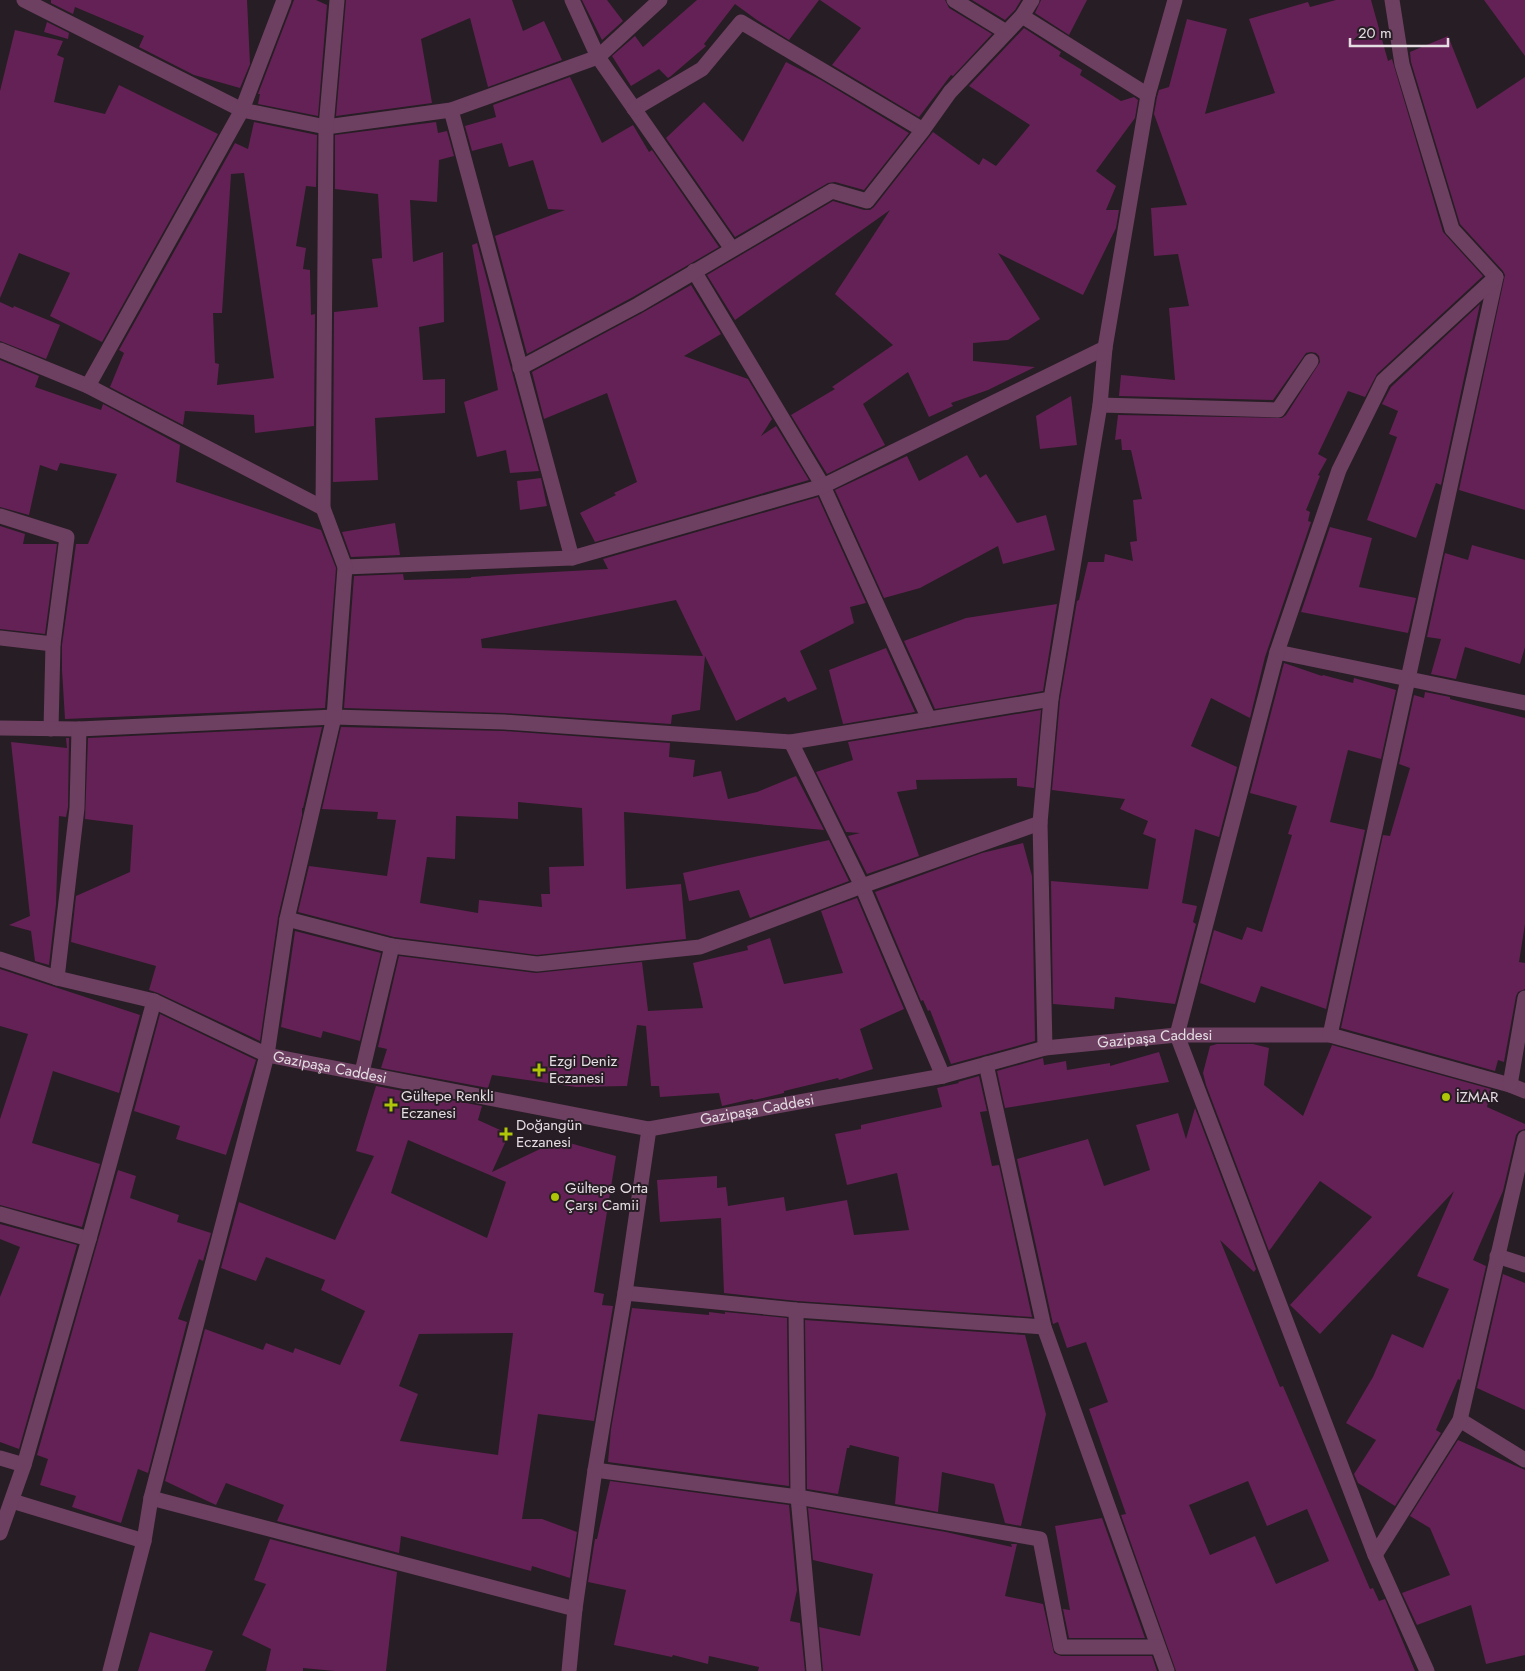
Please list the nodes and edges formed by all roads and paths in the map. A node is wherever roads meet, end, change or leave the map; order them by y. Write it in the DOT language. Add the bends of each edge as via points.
graph roads {
  1 [pos="24,0"];
  2 [pos="284,0"];
  3 [pos="337,0"];
  4 [pos="572,0"];
  5 [pos="660,0"];
  6 [pos="954,0"];
  7 [pos="1032,0"];
  8 [pos="1175,0"];
  9 [pos="1392,0"];
  10 [pos="1022,16"];
  11 [pos="1006,32"];
  12 [pos="598,57"];
  13 [pos="1148,95"];
  14 [pos="634,109"];
  15 [pos="242,110"];
  16 [pos="451,110"];
  17 [pos="326,127"];
  18 [pos="923,130"];
  19 [pos="732,249"];
  20 [pos="694,272"];
  21 [pos="1496,277"];
  22 [pos="1105,348"];
  23 [pos="0,350"];
  24 [pos="1311,361"];
  25 [pos="520,368"];
  26 [pos="88,386"];
  27 [pos="1100,405"];
  28 [pos="823,486"];
  29 [pos="323,508"];
  30 [pos="0,516"];
  31 [pos="572,558"];
  32 [pos="345,567"];
  33 [pos="0,638"];
  34 [pos="53,644"];
  35 [pos="1277,652"];
  36 [pos="1407,679"];
  37 [pos="1050,699"];
  38 [pos="1525,703"];
  39 [pos="334,717"];
  40 [pos="929,719"];
  41 [pos="0,728"];
  42 [pos="79,729"];
  43 [pos="51,730"];
  44 [pos="791,742"];
  45 [pos="1040,823"];
  46 [pos="862,886"];
  47 [pos="287,919"];
  48 [pos="392,946"];
  49 [pos="0,959"];
  50 [pos="57,978"];
  51 [pos="1525,998"];
  52 [pos="154,1002"];
  53 [pos="1177,1034"];
  54 [pos="1330,1035"];
  55 [pos="1045,1048"];
  56 [pos="266,1055"];
  57 [pos="986,1064"];
  58 [pos="362,1072"];
  59 [pos="943,1076"];
  60 [pos="1510,1085"];
  61 [pos="1525,1091"];
  62 [pos="649,1129"];
  63 [pos="1525,1138"];
  64 [pos="0,1214"];
  65 [pos="89,1239"];
  66 [pos="1497,1256"];
  67 [pos="1525,1264"];
  68 [pos="625,1293"];
  69 [pos="796,1310"];
  70 [pos="1044,1327"];
  71 [pos="1460,1420"];
  72 [pos="0,1458"];
  73 [pos="1525,1460"];
  74 [pos="24,1465"];
  75 [pos="595,1470"];
  76 [pos="798,1497"];
  77 [pos="151,1498"];
  78 [pos="12,1501"];
  79 [pos="0,1534"];
  80 [pos="144,1541"];
  81 [pos="1376,1555"];
  82 [pos="576,1610"];
  83 [pos="1158,1647"];
  84 [pos="110,1671"];
  85 [pos="569,1671"];
  86 [pos="814,1671"];
  87 [pos="1167,1671"];
  88 [pos="1428,1671"];
  1 -- 15 [label="street"];
  2 -- 15 [label="street"];
  3 -- 17 [label="street"];
  4 -- 12 [label="street"];
  5 -- 12 [label="street"];
  6 -- 11 [label="street"];
  7 -- 10 [label="street"];
  8 -- 13 [label="street"];
  9 -- 21 [label="street" via="1402,64 1452,229"];
  10 -- 11 [label="street"];
  10 -- 13 [label="street"];
  11 -- 18 [label="street" via="950,92"];
  12 -- 14 [label="street"];
  12 -- 16 [label="street"];
  13 -- 22 [label="street"];
  14 -- 18 [label="street" via="702,69 741,22"];
  14 -- 19 [label="street"];
  15 -- 17 [label="street"];
  15 -- 26 [label="street"];
  16 -- 17 [label="street"];
  16 -- 25 [label="street"];
  17 -- 29 [label="street"];
  18 -- 19 [label="street" via="867,201 832,192"];
  19 -- 20 [label="street"];
  20 -- 25 [label="street"];
  20 -- 28 [label="street"];
  21 -- 35 [label="street" via="1383,381 1339,470"];
  21 -- 36 [label="street"];
  22 -- 27 [label="street"];
  22 -- 28 [label="street"];
  23 -- 26 [label="street"];
  24 -- 27 [label="street" via="1278,410"];
  25 -- 31 [label="street"];
  26 -- 29 [label="street"];
  27 -- 37 [label="street"];
  28 -- 31 [label="street"];
  28 -- 40 [label="street"];
  29 -- 32 [label="street"];
  30 -- 34 [label="street" via="67,537"];
  31 -- 32 [label="street"];
  32 -- 39 [label="street"];
  33 -- 34 [label="street"];
  34 -- 43 [label="street"];
  35 -- 36 [label="street"];
  35 -- 53 [label="street"];
  36 -- 38 [label="street"];
  36 -- 54 [label="street"];
  37 -- 40 [label="street"];
  37 -- 45 [label="street"];
  39 -- 42 [label="street"];
  39 -- 44 [label="street" via="504,722"];
  39 -- 47 [label="street"];
  40 -- 44 [label="street"];
  41 -- 43 [label="street"];
  42 -- 43 [label="street"];
  42 -- 50 [label="street" via="77,808"];
  44 -- 46 [label="street"];
  45 -- 46 [label="street"];
  45 -- 55 [label="street"];
  46 -- 48 [label="street" via="700,947 536,964"];
  46 -- 59 [label="street"];
  47 -- 48 [label="street"];
  47 -- 56 [label="street"];
  48 -- 58 [label="street"];
  49 -- 50 [label="street, Gazipaşa Caddesi"];
  50 -- 52 [label="street, Gazipaşa Caddesi"];
  51 -- 60 [label="street"];
  52 -- 56 [label="street, Gazipaşa Caddesi"];
  52 -- 65 [label="street"];
  53 -- 54 [label="street, Gazipaşa Caddesi"];
  53 -- 55 [label="street, Gazipaşa Caddesi"];
  53 -- 81 [label="street"];
  54 -- 60 [label="street, Gazipaşa Caddesi"];
  55 -- 57 [label="street, Gazipaşa Caddesi"];
  56 -- 58 [label="street, Gazipaşa Caddesi"];
  56 -- 77 [label="street"];
  57 -- 59 [label="street, Gazipaşa Caddesi"];
  57 -- 70 [label="street"];
  58 -- 62 [label="street, Gazipaşa Caddesi"];
  59 -- 62 [label="street, Gazipaşa Caddesi"];
  60 -- 61 [label="street, Gazipaşa Caddesi"];
  62 -- 68 [label="street"];
  63 -- 66 [label="street"];
  64 -- 65 [label="street"];
  65 -- 74 [label="street"];
  66 -- 67 [label="street"];
  66 -- 71 [label="street"];
  68 -- 69 [label="street"];
  68 -- 75 [label="street"];
  69 -- 70 [label="street"];
  69 -- 76 [label="street"];
  70 -- 83 [label="street"];
  71 -- 73 [label="street"];
  71 -- 81 [label="street"];
  72 -- 74 [label="street"];
  74 -- 78 [label="street"];
  75 -- 76 [label="street"];
  75 -- 82 [label="street"];
  76 -- 83 [label="street" via="1040,1539 1061,1647"];
  76 -- 86 [label="street"];
  77 -- 80 [label="street"];
  77 -- 82 [label="street"];
  78 -- 79 [label="street"];
  78 -- 80 [label="street"];
  80 -- 84 [label="street"];
  81 -- 88 [label="street"];
  82 -- 85 [label="street"];
  83 -- 87 [label="street"];
}
